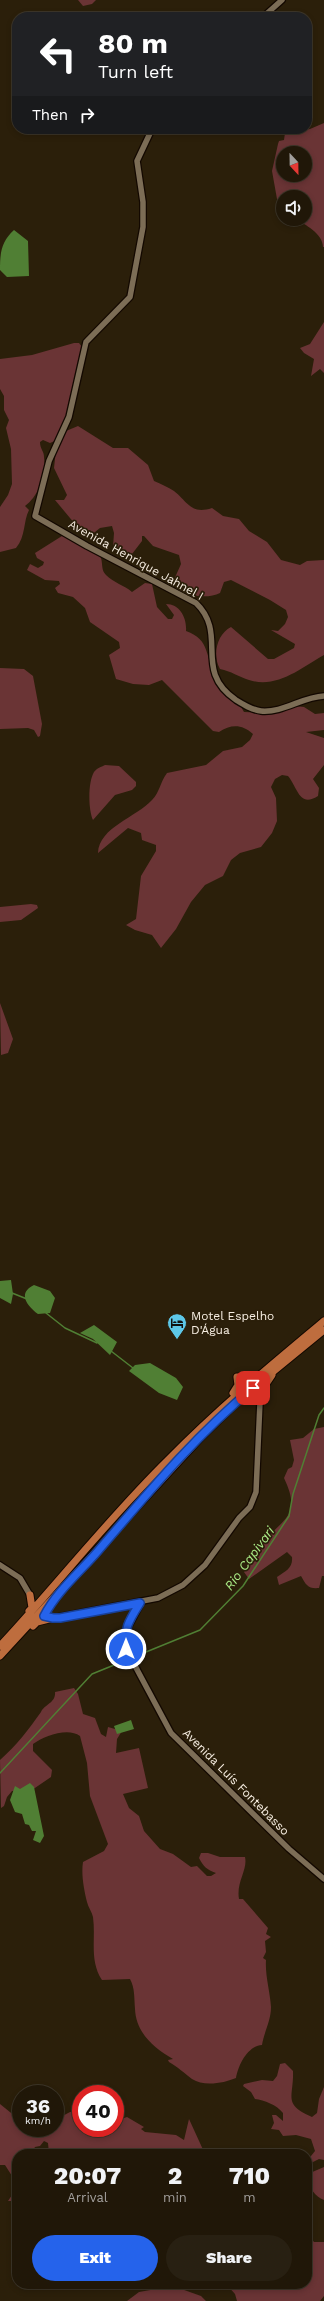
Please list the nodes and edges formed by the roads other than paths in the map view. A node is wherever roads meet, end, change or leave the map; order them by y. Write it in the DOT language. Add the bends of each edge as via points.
graph roads {
  1 [pos="282,0"];
  2 [pos="269,12"];
  3 [pos="150,134"];
  4 [pos="324,696"];
  5 [pos="324,1321"];
  6 [pos="324,1330"];
  7 [pos="266,1368"];
  8 [pos="276,1368"];
  9 [pos="242,1397"];
  10 [pos="260,1402"];
  11 [pos="191,1438"];
  12 [pos="0,1565"];
  13 [pos="52,1589"];
  14 [pos="30,1595"];
  15 [pos="58,1595"];
  16 [pos="140,1603"];
  17 [pos="53,1618"];
  18 [pos="13,1633"];
  19 [pos="13,1643"];
  20 [pos="0,1646"];
  21 [pos="0,1656"];
  22 [pos="324,1879"];
  1 -- 2 [label="street"];
  3 -- 4 [label="street, Avenida Henrique Jahnel I" via="137,161 143,202 143,227 130,297 86,342 69,416 49,461 35,516 196,603 211,626 213,673 224,690 241,704 267,711 308,698"];
  5 -- 7 [label="highway"];
  6 -- 8 [label="highway"];
  7 -- 11 [label="highway"];
  7 -- 11 [label="highway" via="247,1380 237,1377 238,1385 235,1391 220,1404"];
  8 -- 9 [label="highway"];
  8 -- 10 [label="highway" via="264,1388"];
  9 -- 10 [label="highway" via="253,1393"];
  9 -- 15 [label="highway" via="201,1437"];
  10 -- 16 [label="street" via="256,1492 250,1507 204,1565 183,1585 158,1598"];
  11 -- 13 [label="highway" via="127,1503"];
  12 -- 14 [label="street" via="20,1578"];
  13 -- 14 [label="highway" via="37,1603"];
  13 -- 18 [label="highway"];
  14 -- 18 [label="highway" via="32,1608"];
  15 -- 17 [label="highway" via="44,1616"];
  15 -- 19 [label="highway"];
  16 -- 17 [label="street"];
  16 -- 22 [label="street, Avenida Luís Fontebasso" via="124,1635 126,1649 171,1733 289,1849"];
  17 -- 19 [label="highway" via="37,1622"];
  18 -- 20 [label="highway"];
  19 -- 21 [label="highway"];
}
